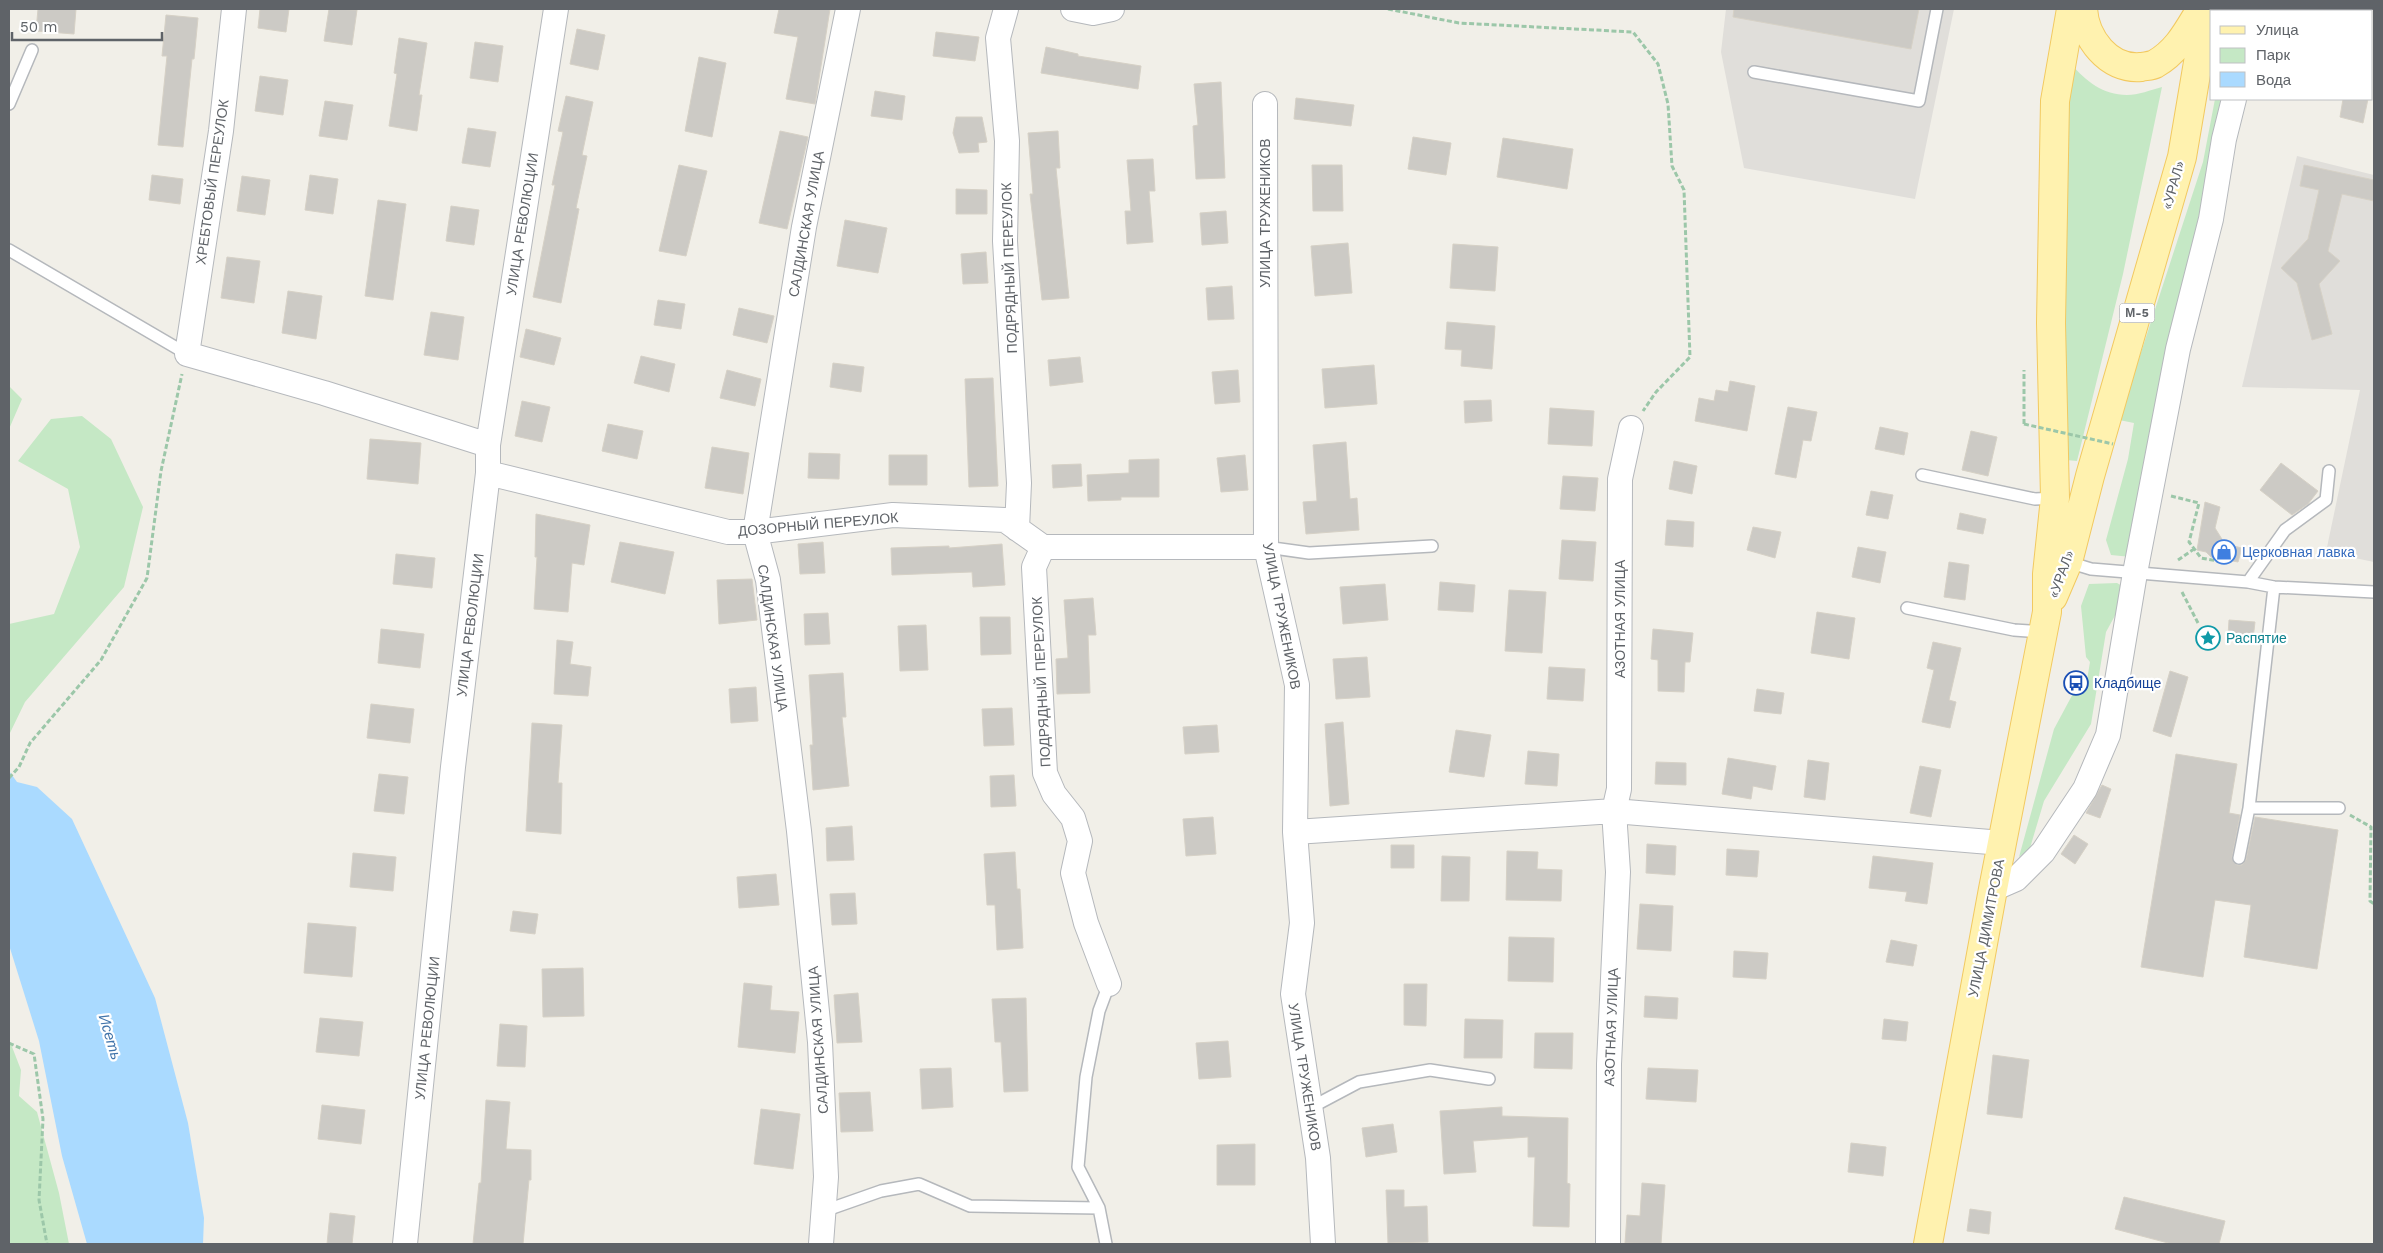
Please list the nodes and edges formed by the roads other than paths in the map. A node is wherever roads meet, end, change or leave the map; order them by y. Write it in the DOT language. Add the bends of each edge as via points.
graph roads {
  1 [pos="234,9"];
  2 [pos="556,9"];
  3 [pos="848,9"];
  4 [pos="1006,9"];
  5 [pos="1073,9"];
  6 [pos="1112,9"];
  7 [pos="1937,9"];
  8 [pos="2071,9"];
  9 [pos="2084,9"];
  10 [pos="2201,9"];
  11 [pos="2207,9"];
  12 [pos="32,50"];
  13 [pos="1754,72"];
  14 [pos="2234,100"];
  15 [pos="9,104"];
  16 [pos="1265,104"];
  17 [pos="9,250"];
  18 [pos="187,354"];
  19 [pos="1631,428"];
  20 [pos="488,445"];
  21 [pos="2329,471"];
  22 [pos="488,473"];
  23 [pos="1922,475"];
  24 [pos="2055,498"];
  25 [pos="1017,529"];
  26 [pos="755,532"];
  27 [pos="1432,546"];
  28 [pos="1043,547"];
  29 [pos="1266,547"];
  30 [pos="2068,562"];
  31 [pos="2135,573"];
  32 [pos="2248,582"];
  33 [pos="2274,587"];
  34 [pos="2374,592"];
  35 [pos="1906,608"];
  36 [pos="2045,622"];
  37 [pos="2249,808"];
  38 [pos="2339,808"];
  39 [pos="1614,811"];
  40 [pos="1295,832"];
  41 [pos="2002,843"];
  42 [pos="2239,858"];
  43 [pos="1993,889"];
  44 [pos="1109,984"];
  45 [pos="1489,1079"];
  46 [pos="1310,1108"];
  47 [pos="1099,1208"];
  48 [pos="824,1211"];
  49 [pos="405,1244"];
  50 [pos="821,1244"];
  51 [pos="1106,1244"];
  52 [pos="1323,1244"];
  53 [pos="1608,1244"];
  54 [pos="1928,1244"];
  1 -- 18 [label="street, ХРЕБТОВЫЙ ПЕРЕУЛОК" via="221,131"];
  2 -- 20 [label="street, УЛИЦА РЕВОЛЮЦИИ"];
  3 -- 26 [label="street, САЛДИНСКАЯ УЛИЦА" via="804,227"];
  4 -- 25 [label="street, ПОДРЯДНЫЙ ПЕРЕУЛОК" via="998,38 1007,141 1005,241 1019,483"];
  5 -- 6 [label="street" via="1093,13"];
  7 -- 13 [label="lane" via="1919,101"];
  8 -- 24 [label="main road, «УРАЛ»" via="2055,101 2051,323"];
  9 -- 10 [label="main road" via="2084,24 2092,41 2108,57 2129,68 2154,65 2176,49"];
  11 -- 30 [label="main road, «УРАЛ» / М-5" via="2182,158"];
  12 -- 15 [label="lane"];
  14 -- 31 [label="street" via="2211,219 2178,349"];
  16 -- 29 [label="street, УЛИЦА ТРУЖЕНИКОВ"];
  17 -- 18 [label="lane"];
  18 -- 20 [label="street" via="324,392"];
  19 -- 39 [label="street, АЗОТНАЯ УЛИЦА" via="1620,479 1619,789"];
  20 -- 22 [label="street, УЛИЦА РЕВОЛЮЦИИ"];
  21 -- 32 [label="lane" via="2326,500 2284,530"];
  22 -- 26 [label="street, ДОЗОРНЫЙ ПЕРЕУЛОК" via="728,532"];
  22 -- 49 [label="street, УЛИЦА РЕВОЛЮЦИИ" via="453,767"];
  23 -- 24 [label="lane" via="2034,500"];
  24 -- 36 [label="main road, «УРАЛ»"];
  25 -- 26 [label="street, ДОЗОРНЫЙ ПЕРЕУЛОК" via="1005,520 893,515"];
  25 -- 28 [label="street, ДОЗОРНЫЙ ПЕРЕУЛОК"];
  26 -- 48 [label="street, САЛДИНСКАЯ УЛИЦА" via="768,580 799,831 818,1023 826,1177"];
  27 -- 29 [label="lane" via="1309,553"];
  28 -- 29 [label="street"];
  28 -- 44 [label="street, ПОДРЯДНЫЙ ПЕРЕУЛОК" via="1034,567 1045,773 1054,794 1073,818 1080,840 1073,873 1086,923"];
  29 -- 40 [label="street, УЛИЦА ТРУЖЕНИКОВ" via="1297,685"];
  30 -- 31 [label="lane"];
  30 -- 36 [label="main road, «УРАЛ» / М-5"];
  31 -- 32 [label="lane"];
  31 -- 43 [label="street" via="2108,735 2085,789 2043,852 2016,879"];
  32 -- 33 [label="lane"];
  33 -- 34 [label="lane"];
  33 -- 37 [label="lane"];
  35 -- 36 [label="lane" via="2014,630"];
  36 -- 41 [label="main road, УЛИЦА ДИМИТРОВА"];
  37 -- 38 [label="lane"];
  37 -- 42 [label="lane"];
  39 -- 40 [label="street"];
  39 -- 41 [label="street"];
  39 -- 53 [label="street, АЗОТНАЯ УЛИЦА" via="1618,872 1609,1064"];
  40 -- 46 [label="street, УЛИЦА ТРУЖЕНИКОВ" via="1302,923 1293,994"];
  41 -- 43 [label="main road, УЛИЦА ДИМИТРОВА"];
  43 -- 54 [label="main road, УЛИЦА ДИМИТРОВА"];
  44 -- 47 [label="lane" via="1086,1077 1078,1167"];
  45 -- 46 [label="lane" via="1430,1070 1359,1082"];
  46 -- 52 [label="street, УЛИЦА ТРУЖЕНИКОВ" via="1318,1158"];
  47 -- 48 [label="lane" via="970,1206 919,1184 881,1191"];
  47 -- 51 [label="lane"];
  48 -- 50 [label="street, САЛДИНСКАЯ УЛИЦА"];
}
